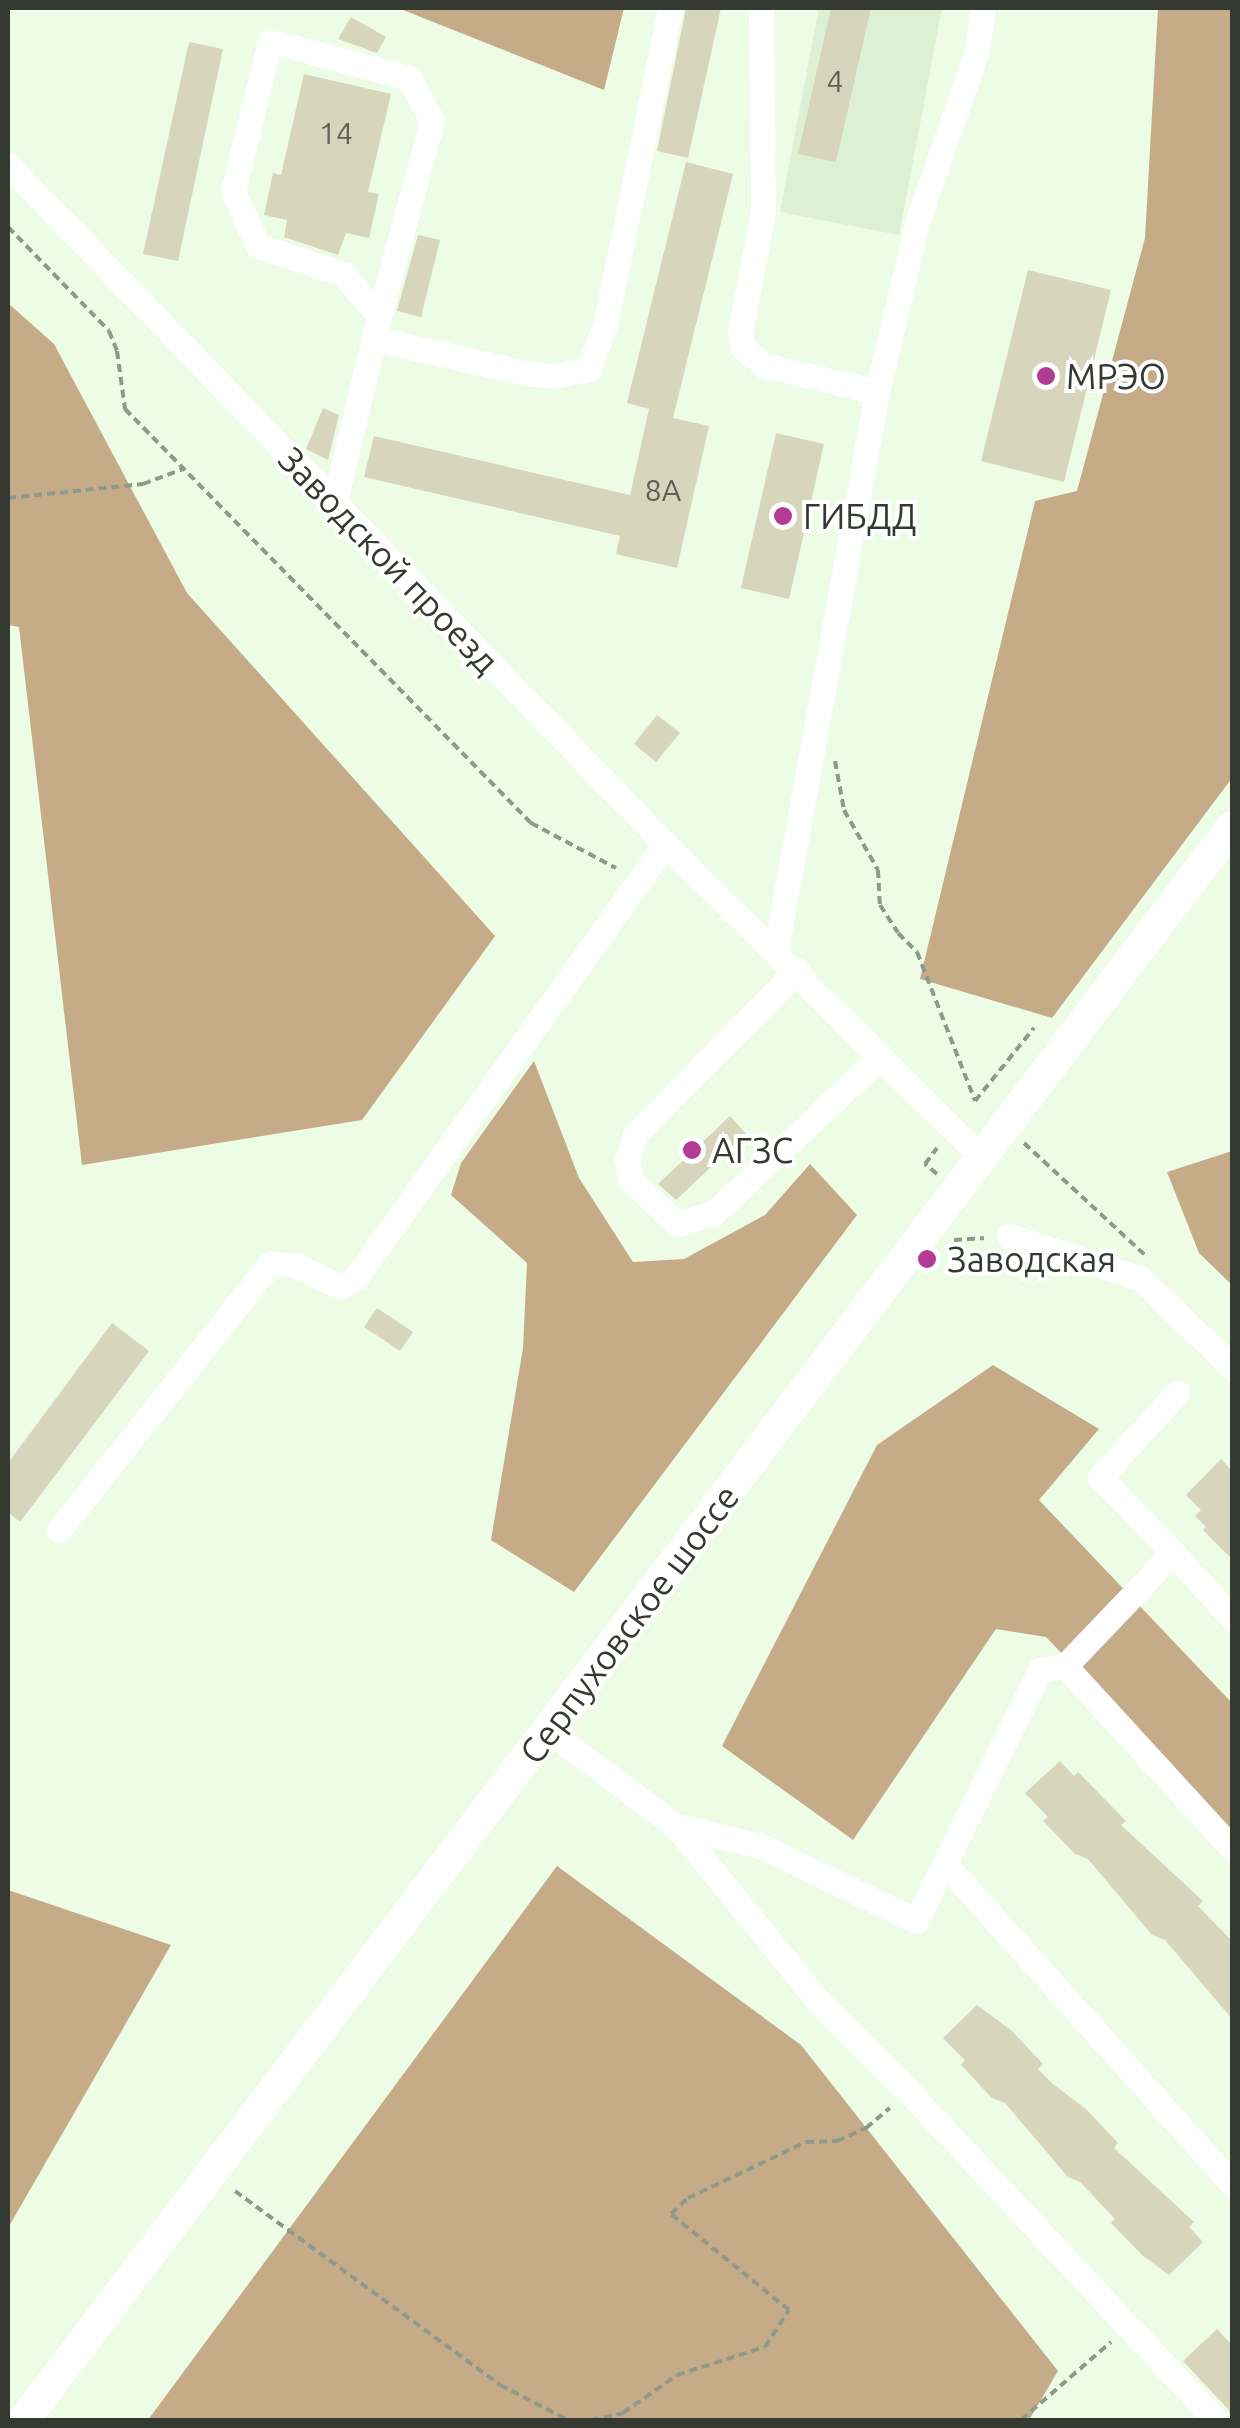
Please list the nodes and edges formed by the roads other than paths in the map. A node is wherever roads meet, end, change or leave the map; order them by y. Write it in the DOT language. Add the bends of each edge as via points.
graph roads {
  1 [pos="670,8"];
  2 [pos="761,8"];
  3 [pos="983,8"];
  4 [pos="8,165"];
  5 [pos="377,328"];
  6 [pos="877,392"];
  7 [pos="334,505"];
  8 [pos="1232,827"];
  9 [pos="664,844"];
  10 [pos="776,949"];
  11 [pos="797,970"];
  12 [pos="881,1056"];
  13 [pos="983,1159"];
  14 [pos="1009,1236"];
  15 [pos="1232,1368"];
  16 [pos="1177,1393"];
  17 [pos="59,1530"];
  18 [pos="1173,1553"];
  19 [pos="1232,1618"];
  20 [pos="1065,1666"];
  21 [pos="548,1731"];
  22 [pos="676,1826"];
  23 [pos="1232,1848"];
  24 [pos="945,1864"];
  25 [pos="1232,2184"];
  26 [pos="24,2420"];
  27 [pos="1216,2420"];
  1 -- 5 [label="street" via="606,322 589,369 526,373"];
  2 -- 6 [label="street" via="763,211 740,333 743,348 763,364"];
  3 -- 6 [label="street" via="977,51 918,220"];
  4 -- 7 [label="street, Заводской проезд"];
  5 -- 5 [label="street" via="432,121 409,78 270,40 232,191 258,246 343,274"];
  5 -- 7 [label="street"];
  6 -- 10 [label="street"];
  7 -- 9 [label="street, Заводской проезд"];
  8 -- 13 [label="main road, Серпуховское шоссе"];
  9 -- 10 [label="street, Заводской проезд"];
  9 -- 17 [label="street" via="354,1279 340,1287 295,1265 270,1264"];
  10 -- 11 [label="street, Заводской проезд"];
  11 -- 12 [label="street, Заводской проезд"];
  11 -- 12 [label="street" via="635,1134 626,1160 630,1179 677,1224 714,1213"];
  12 -- 13 [label="street, Заводской проезд"];
  13 -- 21 [label="main road, Серпуховское шоссе"];
  14 -- 15 [label="street" via="1141,1279"];
  16 -- 18 [label="street" via="1100,1477"];
  18 -- 19 [label="street"];
  18 -- 20 [label="street"];
  20 -- 23 [label="street"];
  20 -- 24 [label="street" via="1040,1670"];
  21 -- 22 [label="street"];
  21 -- 26 [label="main road, Серпуховское шоссе"];
  22 -- 24 [label="street" via="761,1846 916,1921"];
  22 -- 27 [label="street" via="820,2003"];
  24 -- 25 [label="street"];
}
